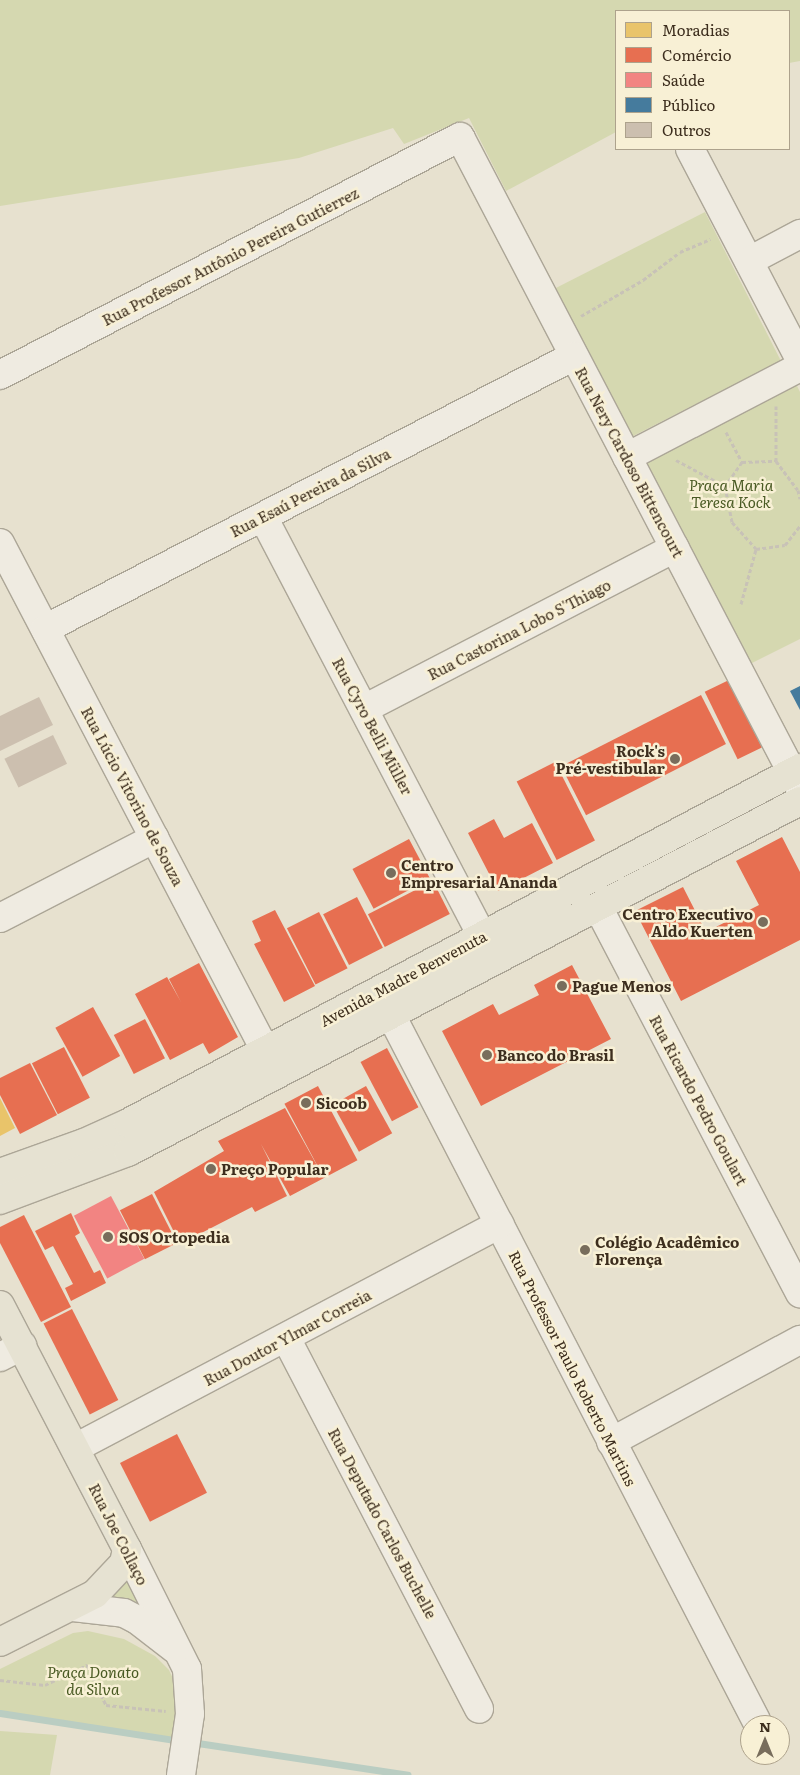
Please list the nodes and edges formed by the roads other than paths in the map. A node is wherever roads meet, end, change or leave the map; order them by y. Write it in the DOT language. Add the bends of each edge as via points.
graph roads {
  1 [pos="460,137"];
  2 [pos="691,150"];
  3 [pos="800,234"];
  4 [pos="749,261"];
  5 [pos="574,356"];
  6 [pos="800,359"];
  7 [pos="800,367"];
  8 [pos="0,375"];
  9 [pos="627,457"];
  10 [pos="263,517"];
  11 [pos="0,543"];
  12 [pos="675,548"];
  13 [pos="46,629"];
  14 [pos="364,709"];
  15 [pos="798,776"];
  16 [pos="800,801"];
  17 [pos="155,838"];
  18 [pos="598,907"];
  19 [pos="0,918"];
  20 [pos="482,936"];
  21 [pos="391,1015"];
  22 [pos="266,1050"];
  23 [pos="0,1173"];
  24 [pos="0,1200"];
  25 [pos="499,1224"];
  26 [pos="800,1293"];
  27 [pos="0,1305"];
  28 [pos="286,1338"];
  29 [pos="800,1340"];
  30 [pos="11,1351"];
  31 [pos="611,1442"];
  32 [pos="75,1448"];
  33 [pos="127,1549"];
  34 [pos="73,1606"];
  35 [pos="0,1642"];
  36 [pos="180,1653"];
  37 [pos="479,1708"];
  38 [pos="753,1715"];
  39 [pos="183,1764"];
  1 -- 5 [label="street, Rua Nery Cardoso Bittencourt"];
  1 -- 8 [label="street, Rua Professor Antônio Pereira Gutierrez"];
  2 -- 4 [label="street"];
  3 -- 4 [label="street"];
  4 -- 6 [label="street"];
  5 -- 9 [label="street, Rua Nery Cardoso Bittencourt"];
  5 -- 10 [label="street, Rua Esaú Pereira da Silva"];
  7 -- 9 [label="street"];
  9 -- 12 [label="street, Rua Nery Cardoso Bittencourt"];
  10 -- 13 [label="street, Rua Esaú Pereira da Silva"];
  10 -- 14 [label="street, Rua Cyro Belli Müller"];
  11 -- 13 [label="street, Rua Lúcio Vitorino de Souza"];
  12 -- 14 [label="street, Rua Castorina Lobo S'Thiago"];
  12 -- 15 [label="street, Rua Nery Cardoso Bittencourt"];
  13 -- 17 [label="street, Rua Lúcio Vitorino de Souza"];
  14 -- 20 [label="street, Rua Cyro Belli Müller"];
  15 -- 20 [label="main road, Avenida Madre Benvenuta"];
  16 -- 18 [label="main road, Avenida Madre Benvenuta"];
  17 -- 19 [label="street"];
  17 -- 22 [label="street, Rua Lúcio Vitorino de Souza"];
  18 -- 21 [label="main road, Avenida Madre Benvenuta"];
  18 -- 26 [label="street, Rua Ricardo Pedro Goulart"];
  20 -- 22 [label="main road, Avenida Madre Benvenuta"];
  21 -- 24 [label="main road, Avenida Madre Benvenuta" via="128,1152"];
  21 -- 25 [label="street, Rua Professor Paulo Roberto Martins"];
  22 -- 23 [label="main road, Avenida Madre Benvenuta" via="128,1123 84,1143"];
  25 -- 28 [label="street, Rua Doutor Ylmar Correia"];
  25 -- 31 [label="street, Rua Professor Paulo Roberto Martins"];
  27 -- 30 [label="main road, Rua Joe Collaço"];
  28 -- 32 [label="street, Rua Doutor Ylmar Correia"];
  28 -- 37 [label="street, Rua Deputado Carlos Buchelle"];
  29 -- 31 [label="street"];
  30 -- 32 [label="main road, Rua Joe Collaço"];
  31 -- 38 [label="street, Rua Professor Paulo Roberto Martins"];
  32 -- 33 [label="main road, Rua Joe Collaço"];
  33 -- 34 [label="main road" via="124,1563 114,1576 95,1594"];
  33 -- 36 [label="street, Rua Joe Collaço"];
  34 -- 35 [label="main road"];
  34 -- 36 [label="street" via="136,1619"];
  36 -- 39 [label="street, Rua Joe Collaço" via="190,1683 190,1720"];
}
